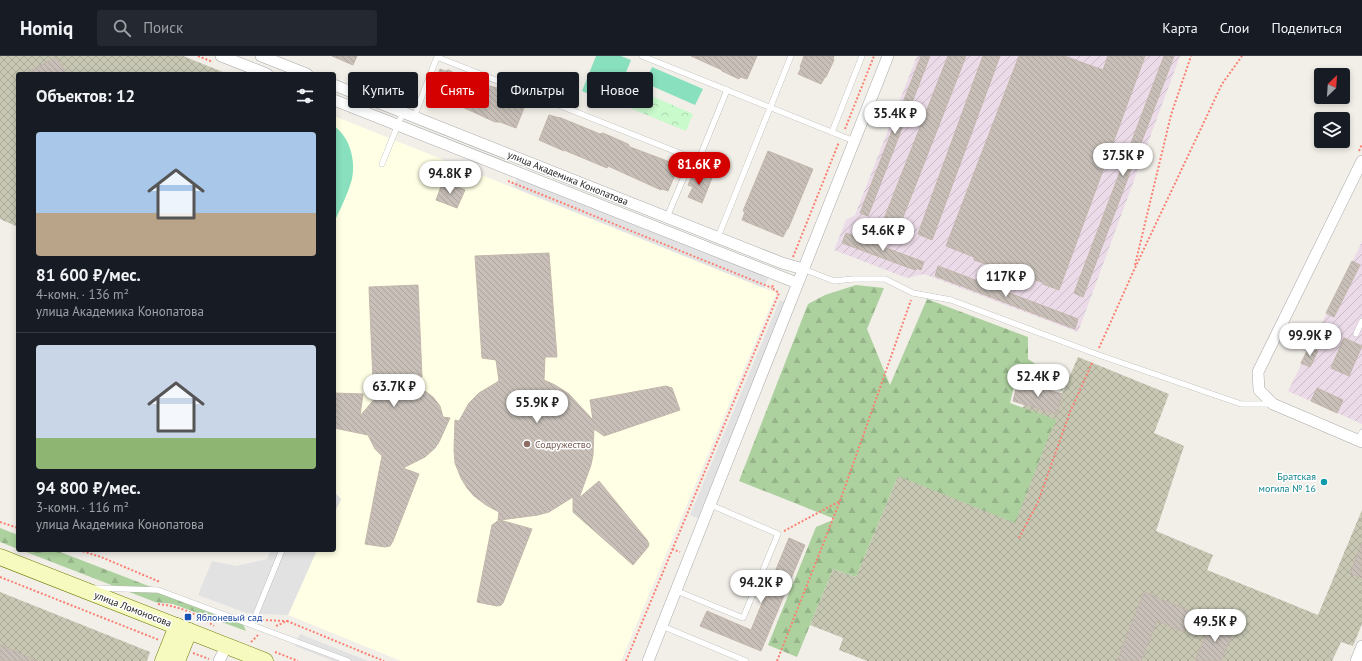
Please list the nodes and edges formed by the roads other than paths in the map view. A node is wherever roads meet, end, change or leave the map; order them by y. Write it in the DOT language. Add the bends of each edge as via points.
graph roads {
  1 [pos="221,56"];
  2 [pos="261,56"];
  3 [pos="642,56"];
  4 [pos="791,56"];
  5 [pos="862,56"];
  6 [pos="888,56"];
  7 [pos="437,57"];
  8 [pos="261,72"];
  9 [pos="301,72"];
  10 [pos="336,86"];
  11 [pos="727,90"];
  12 [pos="336,101"];
  13 [pos="770,107"];
  14 [pos="403,112"];
  15 [pos="414,117"];
  16 [pos="398,125"];
  17 [pos="832,132"];
  18 [pos="854,141"];
  19 [pos="1360,156"];
  20 [pos="692,158"];
  21 [pos="382,164"];
  22 [pos="667,217"];
  23 [pos="718,237"];
  24 [pos="803,269"];
  25 [pos="797,283"];
  26 [pos="1362,321"];
  27 [pos="1356,334"];
  28 [pos="1273,404"];
  29 [pos="1361,438"];
  30 [pos="711,505"];
  31 [pos="281,552"];
  32 [pos="0,557"];
  33 [pos="80,588"];
  34 [pos="677,591"];
  35 [pos="252,624"];
  36 [pos="662,626"];
  37 [pos="183,628"];
  38 [pos="227,646"];
  39 [pos="1362,646"];
  40 [pos="176,651"];
  41 [pos="163,661"];
  42 [pos="219,661"];
  43 [pos="265,661"];
  44 [pos="348,661"];
  45 [pos="648,661"];
  46 [pos="746,661"];
  47 [pos="1356,661"];
  1 -- 8 [label="street"];
  2 -- 9 [label="street"];
  3 -- 11 [label="lane"];
  4 -- 13 [label="lane"];
  5 -- 17 [label="lane"];
  6 -- 18 [label="street"];
  7 -- 15 [label="lane"];
  7 -- 20 [label="lane"];
  10 -- 14 [label="street, улица Академика Конопатова"];
  11 -- 13 [label="lane"];
  11 -- 20 [label="lane" via="701,154"];
  12 -- 16 [label="street, улица Академика Конопатова"];
  13 -- 17 [label="lane"];
  13 -- 23 [label="lane"];
  14 -- 15 [label="street, улица Академика Конопатова"];
  14 -- 16 [label="lane"];
  15 -- 22 [label="street, улица Академика Конопатова"];
  16 -- 21 [label="lane"];
  16 -- 25 [label="street, улица Академика Конопатова"];
  17 -- 18 [label="lane"];
  18 -- 24 [label="street"];
  19 -- 28 [label="street" via="1258,372 1259,390"];
  20 -- 22 [label="lane"];
  22 -- 23 [label="street, улица Академика Конопатова"];
  23 -- 24 [label="street, улица Академика Конопатова"];
  24 -- 25 [label="street"];
  24 -- 28 [label="lane" via="834,281 885,279 913,293 951,300 1241,404"];
  25 -- 30 [label="street"];
  26 -- 27 [label="lane"];
  28 -- 29 [label="street"];
  30 -- 34 [label="street"];
  30 -- 34 [label="lane" via="778,534 743,618"];
  31 -- 35 [label="lane"];
  32 -- 33 [label="main road, улица Ломоносова"];
  33 -- 35 [label="lane" via="158,590"];
  33 -- 37 [label="main road, улица Ломоносова"];
  34 -- 36 [label="street"];
  35 -- 44 [label="lane"];
  36 -- 45 [label="street"];
  36 -- 46 [label="lane"];
  37 -- 38 [label="main road, улица Ломоносова"];
  37 -- 40 [label="main road"];
  38 -- 42 [label="street"];
  38 -- 43 [label="main road, улица Ломоносова"];
  39 -- 47 [label="street"];
  40 -- 41 [label="main road"];
}
